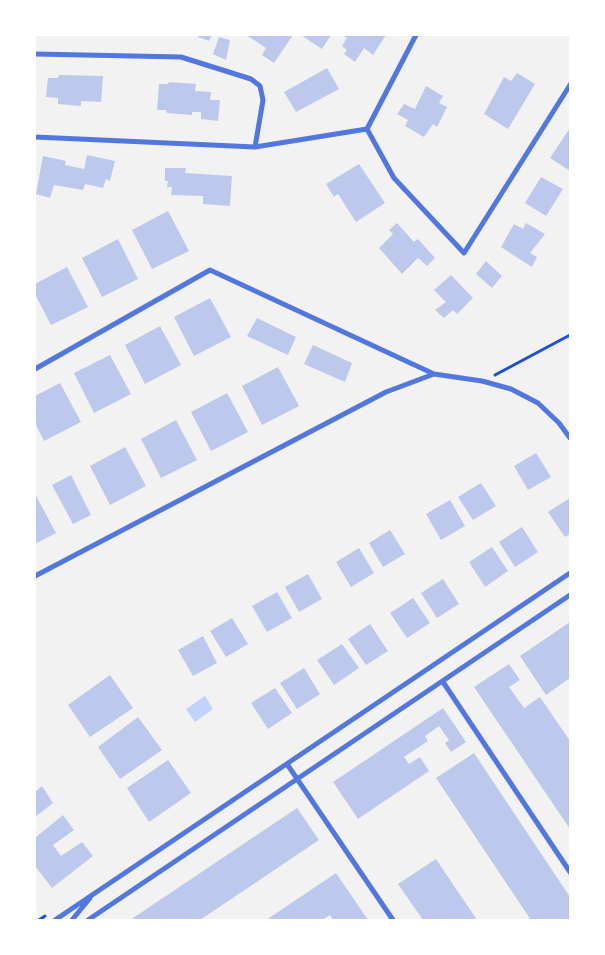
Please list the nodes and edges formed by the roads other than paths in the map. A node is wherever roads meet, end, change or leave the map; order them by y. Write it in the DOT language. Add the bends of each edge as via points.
graph roads {
  1 [pos="416,35"];
  2 [pos="35,54"];
  3 [pos="570,85"];
  4 [pos="367,129"];
  5 [pos="35,137"];
  6 [pos="255,147"];
  7 [pos="35,368"];
  8 [pos="434,374"];
  9 [pos="570,438"];
  10 [pos="570,574"];
  11 [pos="35,576"];
  12 [pos="570,595"];
  13 [pos="443,682"];
  14 [pos="287,764"];
  15 [pos="297,779"];
  16 [pos="570,872"];
  17 [pos="94,894"];
  18 [pos="55,920"];
  19 [pos="72,920"];
  20 [pos="88,920"];
  21 [pos="393,920"];
  1 -- 4 [label="street"];
  2 -- 6 [label="street" via="181,57 251,79 260,86 263,100"];
  3 -- 4 [label="street" via="464,254 394,178"];
  4 -- 6 [label="street"];
  5 -- 6 [label="street"];
  7 -- 8 [label="street" via="210,270"];
  8 -- 9 [label="street" via="511,389 538,403 560,423"];
  8 -- 11 [label="street" via="386,392"];
  10 -- 14 [label="street"];
  12 -- 13 [label="street"];
  13 -- 15 [label="street"];
  13 -- 16 [label="street"];
  14 -- 15 [label="street"];
  14 -- 17 [label="street"];
  15 -- 20 [label="street"];
  15 -- 21 [label="street"];
  17 -- 18 [label="street"];
  17 -- 19 [label="street"];
}
